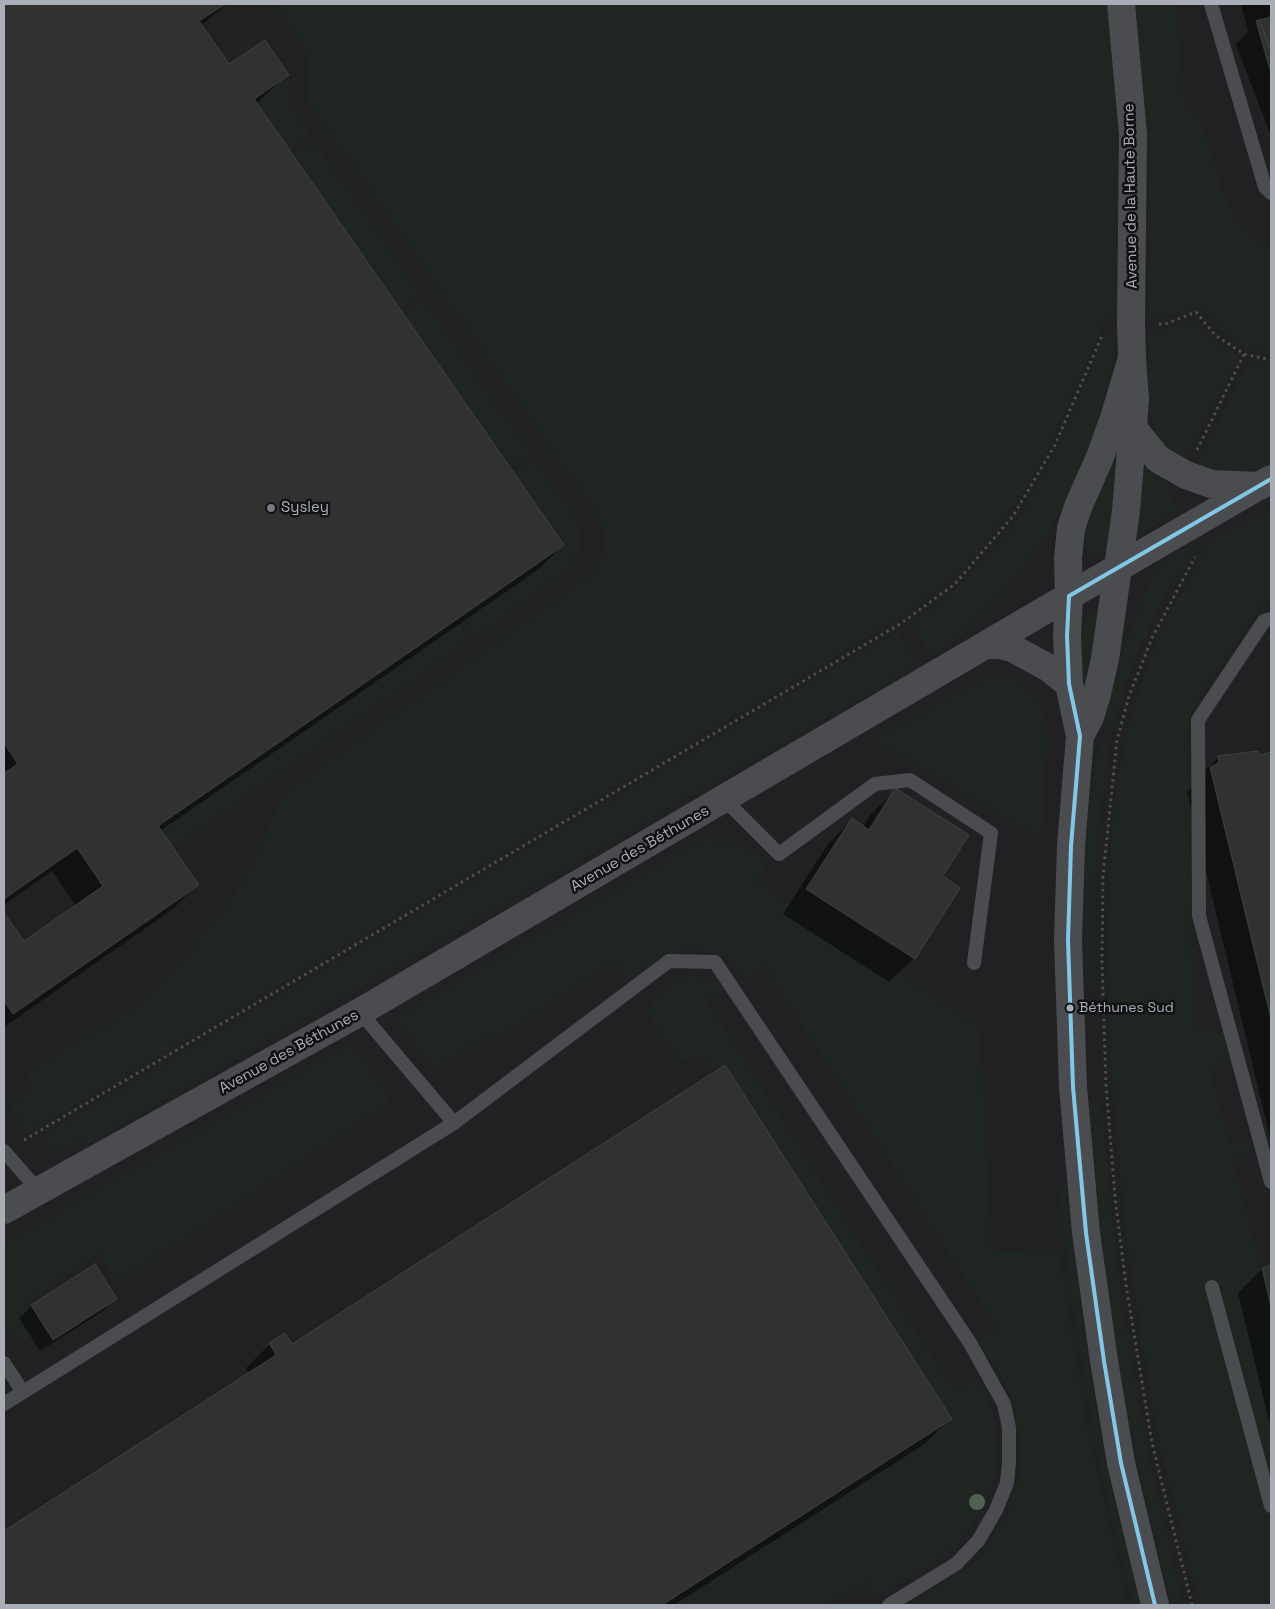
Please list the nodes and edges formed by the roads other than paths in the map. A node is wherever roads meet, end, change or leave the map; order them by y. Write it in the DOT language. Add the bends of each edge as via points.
graph roads {
  1 [pos="1121,4"];
  2 [pos="1211,4"];
  3 [pos="1271,193"];
  4 [pos="1132,358"];
  5 [pos="1133,428"];
  6 [pos="1265,483"];
  7 [pos="1119,567"];
  8 [pos="1069,596"];
  9 [pos="1271,619"];
  10 [pos="986,645"];
  11 [pos="1069,684"];
  12 [pos="1080,736"];
  13 [pos="724,799"];
  14 [pos="974,963"];
  15 [pos="360,1012"];
  16 [pos="454,1123"];
  17 [pos="4,1151"];
  18 [pos="1271,1182"];
  19 [pos="39,1191"];
  20 [pos="4,1210"];
  21 [pos="1212,1287"];
  22 [pos="4,1363"];
  23 [pos="22,1392"];
  24 [pos="4,1404"];
  25 [pos="1271,1506"];
  26 [pos="890,1605"];
  27 [pos="1155,1605"];
  1 -- 4 [label="street, Avenue de la Haute Borne" via="1133,134"];
  2 -- 3 [label="lane" via="1265,187"];
  4 -- 5 [label="street, Avenue de la Haute Borne"];
  4 -- 8 [label="street, Avenue de la Haute Borne" via="1114,418 1071,528"];
  5 -- 6 [label="street" via="1158,459 1186,475 1211,484"];
  5 -- 7 [label="street, Avenue de la Haute Borne"];
  6 -- 7 [label="street, Avenue des Béthunes"];
  7 -- 8 [label="street, Avenue des Béthunes"];
  7 -- 12 [label="street, Avenue de la Haute Borne" via="1097,694 1090,718"];
  8 -- 10 [label="street, Avenue des Béthunes"];
  8 -- 11 [label="street, Avenue de la Haute Borne"];
  9 -- 18 [label="lane" via="1264,620 1198,720 1199,916"];
  10 -- 11 [label="street" via="1012,648 1049,668"];
  10 -- 13 [label="street, Avenue des Béthunes"];
  11 -- 12 [label="street, Avenue de la Haute Borne"];
  12 -- 27 [label="street, Avenue de la Haute Borne" via="1071,846 1068,940 1073,1087 1086,1233 1104,1361 1121,1463"];
  13 -- 14 [label="lane" via="779,854 875,784 910,780 983,827 991,833"];
  13 -- 15 [label="street, Avenue des Béthunes"];
  15 -- 16 [label="lane"];
  15 -- 19 [label="street, Avenue des Béthunes"];
  16 -- 23 [label="lane"];
  16 -- 26 [label="lane" via="669,961 715,962 970,1343 1004,1404 1009,1428 1009,1462 1007,1483 996,1510 978,1541 956,1564"];
  17 -- 19 [label="lane"];
  19 -- 20 [label="street, Avenue des Béthunes"];
  21 -- 25 [label="lane"];
  22 -- 23 [label="lane"];
  23 -- 24 [label="lane"];
}
